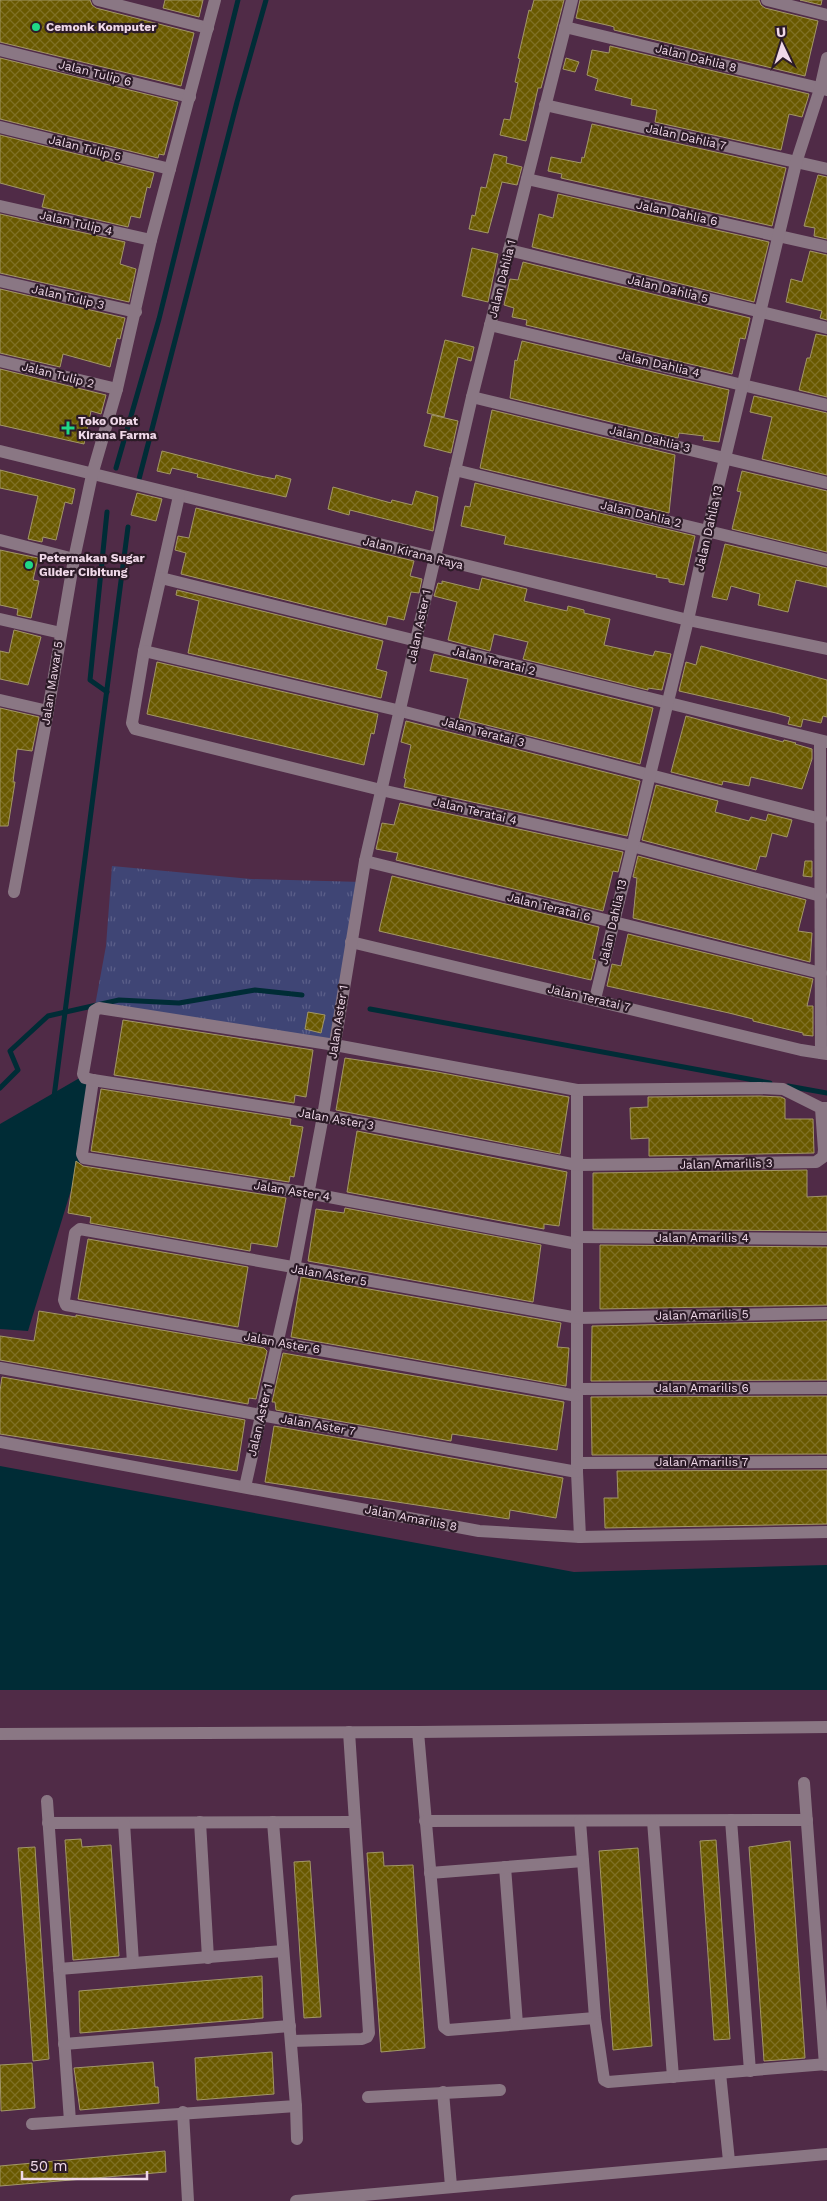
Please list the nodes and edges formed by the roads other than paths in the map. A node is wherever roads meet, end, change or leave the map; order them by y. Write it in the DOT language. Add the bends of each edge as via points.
graph roads {
  1 [pos="98,0"];
  2 [pos="215,0"];
  3 [pos="572,0"];
  4 [pos="767,0"];
  5 [pos="827,15"];
  6 [pos="566,27"];
  7 [pos="208,28"];
  8 [pos="0,50"];
  9 [pos="827,58"];
  10 [pos="823,89"];
  11 [pos="190,97"];
  12 [pos="545,105"];
  13 [pos="0,127"];
  14 [pos="796,162"];
  15 [pos="170,168"];
  16 [pos="827,169"];
  17 [pos="527,179"];
  18 [pos="0,206"];
  19 [pos="779,235"];
  20 [pos="152,240"];
  21 [pos="827,247"];
  22 [pos="509,250"];
  23 [pos="0,281"];
  24 [pos="136,312"];
  25 [pos="760,312"];
  26 [pos="490,325"];
  27 [pos="827,328"];
  28 [pos="0,361"];
  29 [pos="743,383"];
  30 [pos="117,390"];
  31 [pos="472,397"];
  32 [pos="827,404"];
  33 [pos="0,451"];
  34 [pos="725,457"];
  35 [pos="455,470"];
  36 [pos="92,475"];
  37 [pos="827,483"];
  38 [pos="179,496"];
  39 [pos="708,530"];
  40 [pos="0,540"];
  41 [pos="434,558"];
  42 [pos="74,559"];
  43 [pos="827,560"];
  44 [pos="161,578"];
  45 [pos="0,619"];
  46 [pos="688,620"];
  47 [pos="61,633"];
  48 [pos="416,642"];
  49 [pos="827,650"];
  50 [pos="144,651"];
  51 [pos="0,700"];
  52 [pos="666,703"];
  53 [pos="48,711"];
  54 [pos="401,711"];
  55 [pos="824,742"];
  56 [pos="648,776"];
  57 [pos="381,790"];
  58 [pos="820,819"];
  59 [pos="632,846"];
  60 [pos="365,861"];
  61 [pos="14,892"];
  62 [pos="821,896"];
  63 [pos="613,923"];
  64 [pos="351,942"];
  65 [pos="821,973"];
  66 [pos="595,1000"];
  67 [pos="334,1045"];
  68 [pos="824,1053"];
  69 [pos="93,1080"];
  70 [pos="577,1090"];
  71 [pos="824,1108"];
  72 [pos="323,1116"];
  73 [pos="577,1165"];
  74 [pos="308,1193"];
  75 [pos="80,1229"];
  76 [pos="827,1239"];
  77 [pos="577,1241"];
  78 [pos="294,1269"];
  79 [pos="827,1313"];
  80 [pos="578,1318"];
  81 [pos="278,1342"];
  82 [pos="0,1368"];
  83 [pos="827,1388"];
  84 [pos="577,1393"];
  85 [pos="261,1414"];
  86 [pos="0,1442"];
  87 [pos="827,1462"];
  88 [pos="577,1467"];
  89 [pos="245,1487"];
  90 [pos="827,1532"];
  91 [pos="580,1536"];
  92 [pos="827,1726"];
  93 [pos="349,1732"];
  94 [pos="418,1732"];
  95 [pos="0,1734"];
  96 [pos="804,1783"];
  97 [pos="47,1801"];
  98 [pos="580,1820"];
  99 [pos="731,1820"];
  100 [pos="807,1820"];
  101 [pos="425,1821"];
  102 [pos="653,1821"];
  103 [pos="200,1822"];
  104 [pos="273,1822"];
  105 [pos="355,1822"];
  106 [pos="48,1823"];
  107 [pos="124,1823"];
  108 [pos="583,1861"];
  109 [pos="505,1867"];
  110 [pos="430,1873"];
  111 [pos="284,1951"];
  112 [pos="208,1958"];
  113 [pos="133,1963"];
  114 [pos="59,1969"];
  115 [pos="595,2018"];
  116 [pos="517,2024"];
  117 [pos="290,2026"];
  118 [pos="291,2041"];
  119 [pos="64,2044"];
  120 [pos="826,2064"];
  121 [pos="750,2071"];
  122 [pos="720,2073"];
  123 [pos="673,2076"];
  124 [pos="500,2090"];
  125 [pos="443,2092"];
  126 [pos="368,2097"];
  127 [pos="296,2106"];
  128 [pos="184,2112"];
  129 [pos="70,2121"];
  130 [pos="32,2124"];
  131 [pos="297,2139"];
  132 [pos="827,2154"];
  133 [pos="729,2161"];
  134 [pos="451,2186"];
  135 [pos="188,2201"];
  136 [pos="296,2201"];
  1 -- 7 [label="street"];
  2 -- 7 [label="street, Jalan Mawar 5"];
  3 -- 6 [label="street, Jalan Dahlia 1"];
  4 -- 5 [label="street"];
  6 -- 10 [label="street, Jalan Dahlia 8"];
  6 -- 12 [label="street, Jalan Dahlia 1"];
  7 -- 11 [label="street, Jalan Mawar 5"];
  8 -- 11 [label="street, Jalan Tulip 6"];
  9 -- 10 [label="street, Jalan Dahlia 13"];
  10 -- 14 [label="street, Jalan Dahlia 13"];
  11 -- 15 [label="street, Jalan Mawar 5"];
  12 -- 14 [label="street, Jalan Dahlia 7"];
  12 -- 17 [label="street, Jalan Dahlia 1"];
  13 -- 15 [label="street, Jalan Tulip 5"];
  14 -- 16 [label="street, Jalan Dahlia 7"];
  14 -- 19 [label="street, Jalan Dahlia 13"];
  15 -- 20 [label="street, Jalan Mawar 5"];
  17 -- 19 [label="street, Jalan Dahlia 6"];
  17 -- 22 [label="street, Jalan Dahlia 1"];
  18 -- 20 [label="street, Jalan Tulip 4"];
  19 -- 21 [label="street, Jalan Dahlia 6"];
  19 -- 25 [label="street, Jalan Dahlia 13"];
  20 -- 24 [label="street, Jalan Mawar 5"];
  22 -- 25 [label="street, Jalan Dahlia 5"];
  22 -- 26 [label="street, Jalan Dahlia 1"];
  23 -- 24 [label="street, Jalan Tulip 3"];
  24 -- 30 [label="street, Jalan Mawar 5"];
  25 -- 27 [label="street, Jalan Dahlia 5"];
  25 -- 29 [label="street, Jalan Dahlia 13"];
  26 -- 29 [label="street, Jalan Dahlia 4"];
  26 -- 31 [label="street, Jalan Dahlia 1"];
  28 -- 30 [label="street, Jalan Tulip 2"];
  29 -- 32 [label="street, Jalan Dahlia 4"];
  29 -- 34 [label="street, Jalan Dahlia 13"];
  30 -- 36 [label="street, Jalan Mawar 5"];
  31 -- 34 [label="street, Jalan Dahlia 3"];
  31 -- 35 [label="street, Jalan Dahlia 1"];
  33 -- 36 [label="street, Jalan Kirana Raya"];
  34 -- 37 [label="street, Jalan Dahlia 3"];
  34 -- 39 [label="street, Jalan Dahlia 13"];
  35 -- 39 [label="street, Jalan Dahlia 2"];
  35 -- 41 [label="street, Jalan Dahlia 1"];
  36 -- 38 [label="street, Jalan Kirana Raya"];
  36 -- 42 [label="street, Jalan Mawar 5"];
  38 -- 41 [label="street, Jalan Kirana Raya"];
  38 -- 44 [label="street"];
  39 -- 43 [label="street, Jalan Dahlia 2"];
  39 -- 46 [label="street, Jalan Dahlia 13"];
  40 -- 42 [label="street"];
  41 -- 46 [label="street, Jalan Kirana Raya"];
  41 -- 48 [label="street, Jalan Aster 1"];
  42 -- 47 [label="street, Jalan Mawar 5"];
  44 -- 48 [label="street, Jalan Teratai 2"];
  44 -- 50 [label="street"];
  45 -- 47 [label="street"];
  46 -- 49 [label="street, Jalan Kirana Raya"];
  46 -- 52 [label="street, Jalan Dahlia 13"];
  47 -- 53 [label="street, Jalan Mawar 5"];
  48 -- 52 [label="street, Jalan Teratai 2"];
  48 -- 54 [label="street, Jalan Aster 1"];
  50 -- 54 [label="street, Jalan Teratai 3"];
  50 -- 57 [label="street, Jalan Teratai 4" via="132,723 135,729"];
  51 -- 53 [label="street"];
  52 -- 55 [label="street, Jalan Teratai 2"];
  52 -- 56 [label="street, Jalan Dahlia 13"];
  53 -- 61 [label="street, Jalan Mawar 5"];
  54 -- 56 [label="street, Jalan Teratai 3"];
  54 -- 57 [label="street, Jalan Aster 1"];
  55 -- 58 [label="street"];
  56 -- 58 [label="street, Jalan Teratai 3"];
  56 -- 59 [label="street, Jalan Dahlia 13"];
  57 -- 59 [label="street, Jalan Teratai 4"];
  57 -- 60 [label="street, Jalan Aster 1"];
  58 -- 62 [label="street"];
  59 -- 62 [label="street, Jalan Teratai 4"];
  59 -- 63 [label="street, Jalan Dahlia 13"];
  60 -- 63 [label="street, Jalan Teratai 6"];
  60 -- 64 [label="street, Jalan Aster 1"];
  62 -- 65 [label="street"];
  63 -- 65 [label="street, Jalan Teratai 6"];
  63 -- 66 [label="street, Jalan Dahlia 13"];
  64 -- 66 [label="street, Jalan Teratai 7"];
  64 -- 67 [label="street, Jalan Aster 1"];
  65 -- 68 [label="street"];
  66 -- 68 [label="street, Jalan Teratai 7"];
  67 -- 69 [label="street" via="99,1008 94,1011 83,1074"];
  67 -- 70 [label="street"];
  67 -- 72 [label="street, Jalan Aster 1"];
  69 -- 72 [label="street, Jalan Aster 3"];
  69 -- 74 [label="street, Jalan Aster 4" via="84,1158"];
  70 -- 71 [label="street" via="783,1089"];
  70 -- 73 [label="street"];
  71 -- 73 [label="street, Jalan Amarilis 3" via="824,1150 816,1162"];
  72 -- 73 [label="street, Jalan Aster 3"];
  72 -- 74 [label="street, Jalan Aster 1"];
  73 -- 77 [label="street"];
  74 -- 77 [label="street, Jalan Aster 4"];
  74 -- 78 [label="street, Jalan Aster 1"];
  75 -- 78 [label="street, Jalan Aster 5"];
  75 -- 81 [label="street, Jalan Aster 6" via="75,1233 64,1300 66,1305"];
  76 -- 77 [label="street, Jalan Amarilis 4"];
  77 -- 80 [label="street"];
  78 -- 80 [label="street, Jalan Aster 5"];
  78 -- 81 [label="street, Jalan Aster 1"];
  79 -- 80 [label="street, Jalan Amarilis 5"];
  80 -- 84 [label="street"];
  81 -- 84 [label="street, Jalan Aster 6"];
  81 -- 85 [label="street, Jalan Aster 1"];
  82 -- 85 [label="street, Jalan Aster 7"];
  83 -- 84 [label="street, Jalan Amarilis 6"];
  84 -- 88 [label="street"];
  85 -- 88 [label="street, Jalan Aster 7"];
  85 -- 89 [label="street, Jalan Aster 1"];
  86 -- 89 [label="street, Jalan Amarilis 8"];
  87 -- 88 [label="street, Jalan Amarilis 7"];
  88 -- 91 [label="street"];
  89 -- 91 [label="street, Jalan Amarilis 8" via="479,1531"];
  90 -- 91 [label="street, Jalan Amarilis 8"];
  92 -- 94 [label="street"];
  93 -- 94 [label="street"];
  93 -- 95 [label="street"];
  93 -- 105 [label="street"];
  94 -- 101 [label="street"];
  96 -- 100 [label="street"];
  97 -- 106 [label="street"];
  98 -- 101 [label="street"];
  98 -- 102 [label="street"];
  98 -- 108 [label="street"];
  99 -- 100 [label="street"];
  99 -- 102 [label="street"];
  99 -- 121 [label="street"];
  100 -- 120 [label="street"];
  101 -- 110 [label="street"];
  102 -- 123 [label="street"];
  103 -- 104 [label="street"];
  103 -- 107 [label="street"];
  103 -- 112 [label="street"];
  104 -- 105 [label="street"];
  104 -- 111 [label="street"];
  105 -- 118 [label="street" via="369,2033 362,2039"];
  106 -- 107 [label="street"];
  106 -- 114 [label="street"];
  107 -- 113 [label="street"];
  108 -- 109 [label="street"];
  108 -- 115 [label="street"];
  109 -- 110 [label="street"];
  109 -- 116 [label="street"];
  110 -- 116 [label="street" via="444,2027 448,2030"];
  111 -- 112 [label="street"];
  111 -- 117 [label="street"];
  112 -- 113 [label="street"];
  113 -- 114 [label="street"];
  114 -- 119 [label="street"];
  115 -- 116 [label="street"];
  115 -- 123 [label="street" via="604,2080"];
  117 -- 118 [label="street"];
  117 -- 119 [label="street"];
  118 -- 127 [label="street"];
  119 -- 129 [label="street"];
  120 -- 121 [label="street"];
  121 -- 122 [label="street"];
  122 -- 123 [label="street"];
  122 -- 133 [label="street"];
  124 -- 125 [label="street"];
  125 -- 126 [label="street"];
  125 -- 134 [label="street"];
  127 -- 128 [label="street"];
  127 -- 131 [label="street"];
  128 -- 129 [label="street"];
  128 -- 135 [label="street"];
  129 -- 130 [label="street"];
  132 -- 133 [label="street"];
  133 -- 134 [label="street"];
  134 -- 136 [label="street"];
}
